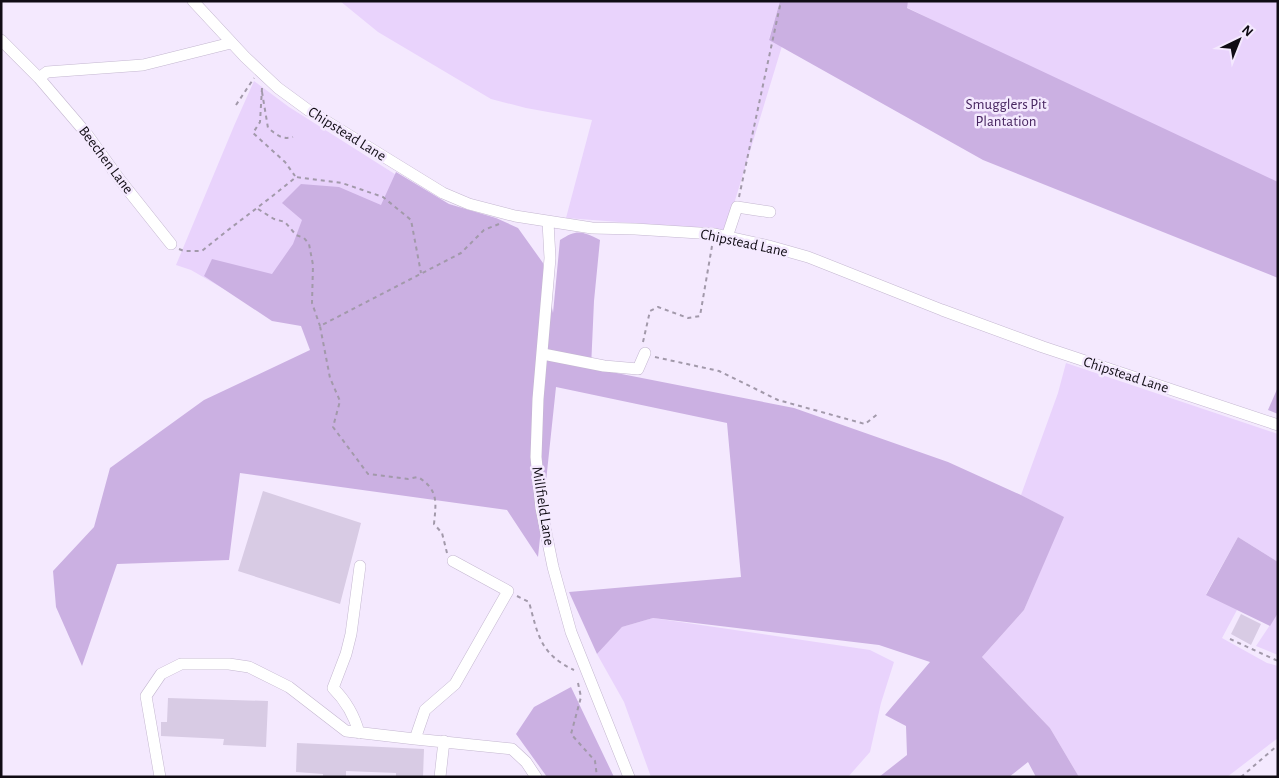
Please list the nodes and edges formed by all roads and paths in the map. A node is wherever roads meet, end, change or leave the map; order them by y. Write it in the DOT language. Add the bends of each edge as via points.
graph roads {
  1 [pos="194,1"];
  2 [pos="781,1"];
  3 [pos="1,40"];
  4 [pos="231,43"];
  5 [pos="39,78"];
  6 [pos="262,78"];
  7 [pos="236,106"];
  8 [pos="293,137"];
  9 [pos="296,177"];
  10 [pos="737,207"];
  11 [pos="258,209"];
  12 [pos="770,212"];
  13 [pos="515,216"];
  14 [pos="548,222"];
  15 [pos="715,234"];
  16 [pos="727,237"];
  17 [pos="171,244"];
  18 [pos="421,273"];
  19 [pos="320,326"];
  20 [pos="645,353"];
  21 [pos="543,354"];
  22 [pos="879,413"];
  23 [pos="1278,425"];
  24 [pos="453,561"];
  25 [pos="360,566"];
  26 [pos="508,592"];
  27 [pos="1230,639"];
  28 [pos="1278,661"];
  29 [pos="576,671"];
  30 [pos="578,680"];
  31 [pos="359,733"];
  32 [pos="415,739"];
  33 [pos="444,742"];
  34 [pos="1278,745"];
  35 [pos="160,777"];
  36 [pos="440,777"];
  37 [pos="536,777"];
  38 [pos="597,777"];
  39 [pos="629,777"];
  40 [pos="1241,777"];
  1 -- 4 [label="street, Chipstead Lane"];
  2 -- 10 [label="path"];
  3 -- 5 [label="street, Beechen Lane"];
  4 -- 5 [label="street" via="143,65 47,72"];
  4 -- 6 [label="street, Chipstead Lane"];
  5 -- 17 [label="street, Beechen Lane" via="86,133"];
  6 -- 7 [label="path"];
  6 -- 8 [label="path" via="268,128 279,137"];
  6 -- 9 [label="path" via="260,122 253,133 285,162"];
  6 -- 13 [label="street, Chipstead Lane" via="443,193 468,204"];
  9 -- 11 [label="path"];
  9 -- 18 [label="path" via="342,183 383,197 411,220"];
  10 -- 12 [label="street"];
  10 -- 16 [label="street"];
  11 -- 17 [label="path" via="202,252 184,251"];
  11 -- 19 [label="path" via="286,222 296,236 309,244 313,265 312,304"];
  13 -- 14 [label="street, Chipstead Lane"];
  13 -- 18 [label="path" via="484,230 461,253"];
  14 -- 15 [label="street, Chipstead Lane" via="592,228"];
  14 -- 21 [label="street, Millfield Lane" via="550,258"];
  15 -- 16 [label="street, Chipstead Lane"];
  15 -- 20 [label="path" via="700,316 688,318 658,308 650,311 643,339"];
  16 -- 23 [label="street, Chipstead Lane" via="808,257 1043,347"];
  18 -- 19 [label="path"];
  19 -- 24 [label="path" via="330,378 340,401 333,426 368,474 408,479 418,477 426,482 436,497 434,524 442,533 448,556"];
  20 -- 21 [label="street" via="638,369"];
  20 -- 22 [label="path" via="719,371 778,400 865,424"];
  21 -- 39 [label="street, Millfield Lane" via="536,457 541,508 571,632"];
  24 -- 26 [label="street"];
  25 -- 31 [label="street" via="346,654 332,688 344,699"];
  26 -- 29 [label="path" via="529,602 539,639 558,663"];
  26 -- 32 [label="street" via="456,684 425,710"];
  27 -- 28 [label="path"];
  30 -- 38 [label="path" via="581,697 571,734 595,762"];
  31 -- 32 [label="street"];
  31 -- 35 [label="street" via="346,731 289,687 250,667 181,664 161,674 146,696"];
  32 -- 33 [label="street"];
  33 -- 36 [label="street"];
  33 -- 37 [label="street" via="512,749"];
  34 -- 40 [label="path"];
}
